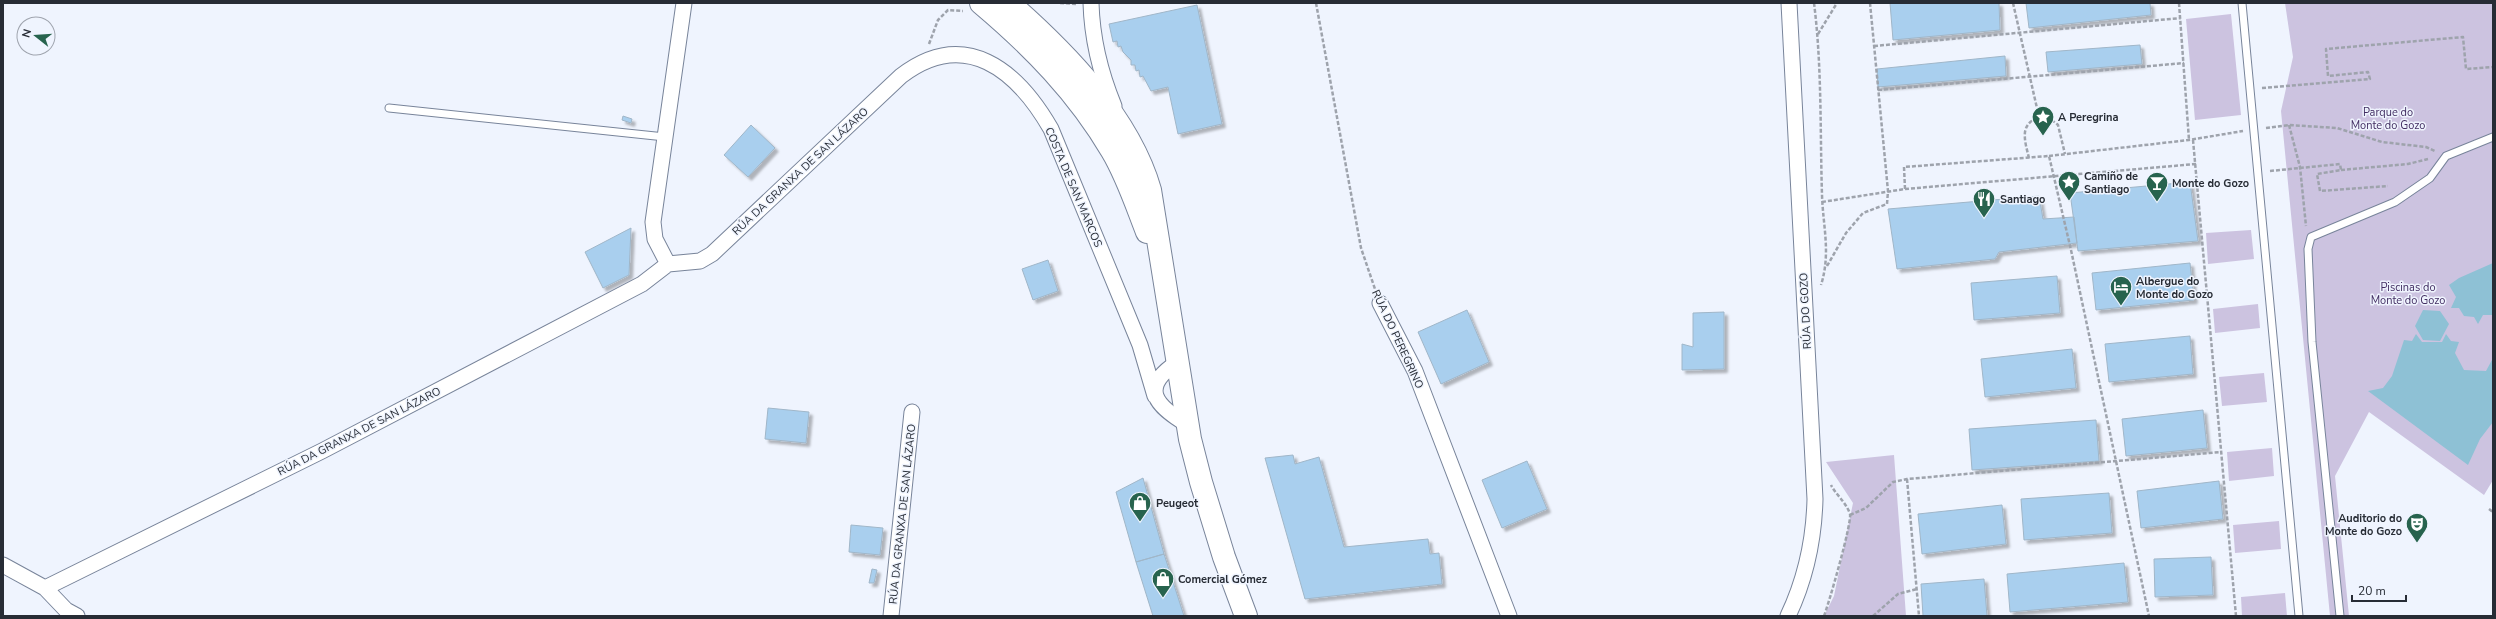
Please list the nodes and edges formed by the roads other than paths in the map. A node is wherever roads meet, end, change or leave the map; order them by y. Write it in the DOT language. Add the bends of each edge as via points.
graph roads {
  1 [pos="684,3"];
  2 [pos="1009,3"];
  3 [pos="1091,3"];
  4 [pos="1789,3"];
  5 [pos="2242,3"];
  6 [pos="974,8"];
  7 [pos="926,60"];
  8 [pos="389,108"];
  9 [pos="1122,132"];
  10 [pos="2493,136"];
  11 [pos="666,137"];
  12 [pos="1160,260"];
  13 [pos="668,264"];
  14 [pos="1380,303"];
  15 [pos="1140,345"];
  16 [pos="1171,366"];
  17 [pos="1155,396"];
  18 [pos="912,412"];
  19 [pos="1188,425"];
  20 [pos="3,565"];
  21 [pos="45,588"];
  22 [pos="77,616"];
  23 [pos="891,616"];
  24 [pos="1246,616"];
  25 [pos="1509,616"];
  26 [pos="1788,616"];
  27 [pos="2300,616"];
  28 [pos="2340,616"];
  1 -- 11 [label="street"];
  2 -- 9 [label="main road" via="1053,43 1085,78"];
  3 -- 9 [label="street" via="1093,35 1099,66"];
  4 -- 26 [label="street, RÚA DO GOZO" via="1815,499 1812,543"];
  5 -- 27 [label="lane"];
  6 -- 12 [label="main road" via="1039,55 1092,119 1121,168"];
  7 -- 13 [label="street, RÚA DA GRANXA DE SAN LÁZARO" via="901,76 712,254 700,261"];
  7 -- 15 [label="street, COSTA DE SAN MARCOS" via="952,54 975,58 1009,76 1036,102 1051,129"];
  8 -- 11 [label="lane"];
  9 -- 12 [label="main road" via="1146,176"];
  10 -- 28 [label="lane" via="2446,156 2430,178 2408,194 2312,237 2308,249 2312,342"];
  11 -- 13 [label="street" via="653,222 655,239"];
  12 -- 16 [label="main road"];
  13 -- 21 [label="street, RÚA DA GRANXA DE SAN LÁZARO" via="642,284 336,444"];
  14 -- 25 [label="street, RÚA DO PEREGRINO" via="1415,371"];
  15 -- 16 [label="street, COSTA DE SAN MARCOS" via="1157,368"];
  15 -- 17 [label="street, COSTA DE SAN MARCOS"];
  16 -- 17 [label="street" via="1156,384"];
  16 -- 19 [label="main road"];
  17 -- 19 [label="street, COSTA DE SAN MARCOS" via="1167,412"];
  18 -- 23 [label="street, RÚA DA GRANXA DE SAN LÁZARO"];
  19 -- 24 [label="main road" via="1201,482"];
  20 -- 21 [label="street"];
  21 -- 22 [label="street" via="66,610"];
}
